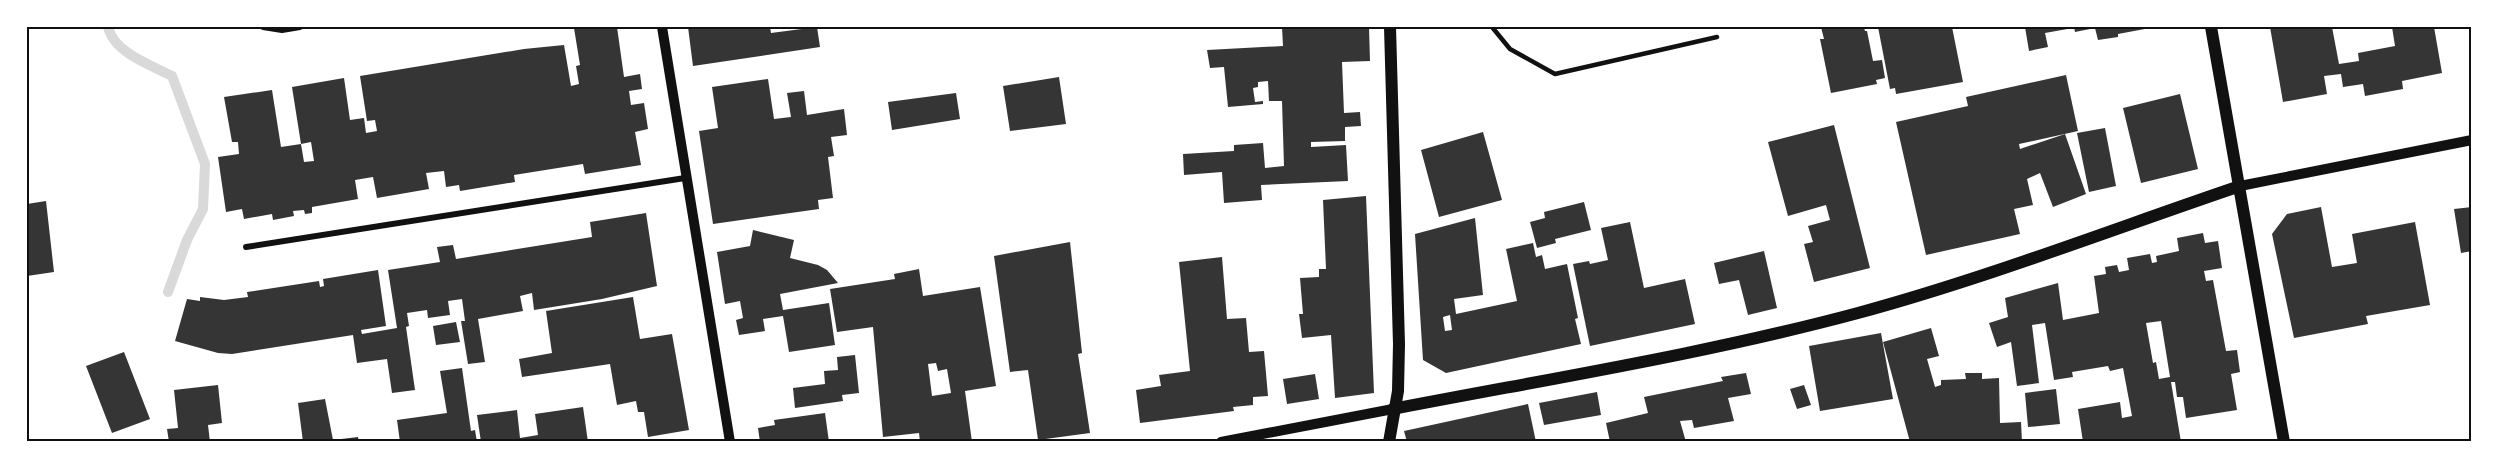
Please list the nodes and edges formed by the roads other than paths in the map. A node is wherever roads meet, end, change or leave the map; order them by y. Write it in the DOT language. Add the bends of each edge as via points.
graph roads {
  1 [pos="264,27"];
  2 [pos="300,27"];
  3 [pos="662,27"];
  4 [pos="1390,27"];
  5 [pos="1492,27"];
  6 [pos="2211,27"];
  7 [pos="1717,37"];
  8 [pos="2472,140"];
  9 [pos="685,178"];
  10 [pos="2240,186"];
  11 [pos="246,248"];
  12 [pos="1393,409"];
  13 [pos="730,442"];
  14 [pos="1221,442"];
  15 [pos="1389,442"];
  16 [pos="2284,442"];
  1 -- 2 [label="street"];
  3 -- 9 [label="street"];
  4 -- 12 [label="main road" via="1399,344 1398,391"];
  5 -- 7 [label="lane" via="1510,49 1555,74"];
  6 -- 10 [label="main road"];
  8 -- 10 [label="street"];
  9 -- 11 [label="street"];
  9 -- 13 [label="street"];
  10 -- 12 [label="main road" via="1857,313 1611,368"];
  10 -- 16 [label="main road"];
  12 -- 14 [label="street"];
  12 -- 15 [label="main road"];
}
